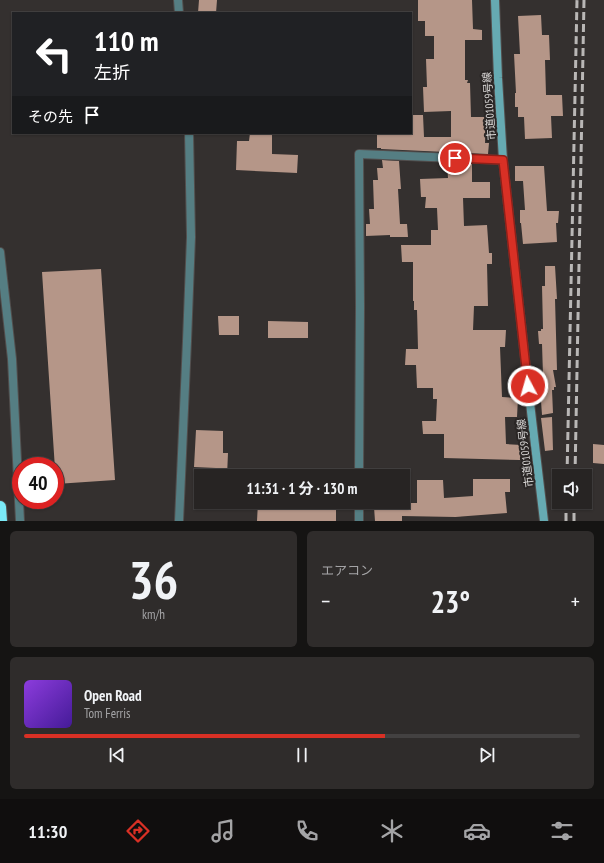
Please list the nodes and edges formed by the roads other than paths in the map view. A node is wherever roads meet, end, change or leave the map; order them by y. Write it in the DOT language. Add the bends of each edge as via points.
graph roads {
  1 [pos="178,0"];
  2 [pos="495,0"];
  3 [pos="179,12"];
  4 [pos="189,134"];
  5 [pos="503,160"];
  6 [pos="0,252"];
  7 [pos="359,469"];
  8 [pos="0,507"];
  9 [pos="359,509"];
  10 [pos="1,521"];
  11 [pos="20,521"];
  12 [pos="179,521"];
  13 [pos="359,521"];
  14 [pos="544,521"];
  1 -- 3 [label="street"];
  2 -- 5 [label="street, 市道01059号線"];
  4 -- 12 [label="street" via="191,237"];
  5 -- 7 [label="street" via="359,154"];
  5 -- 14 [label="street, 市道01059号線"];
  6 -- 11 [label="street" via="12,359"];
  8 -- 10 [label="highway"];
  9 -- 13 [label="street"];
}
